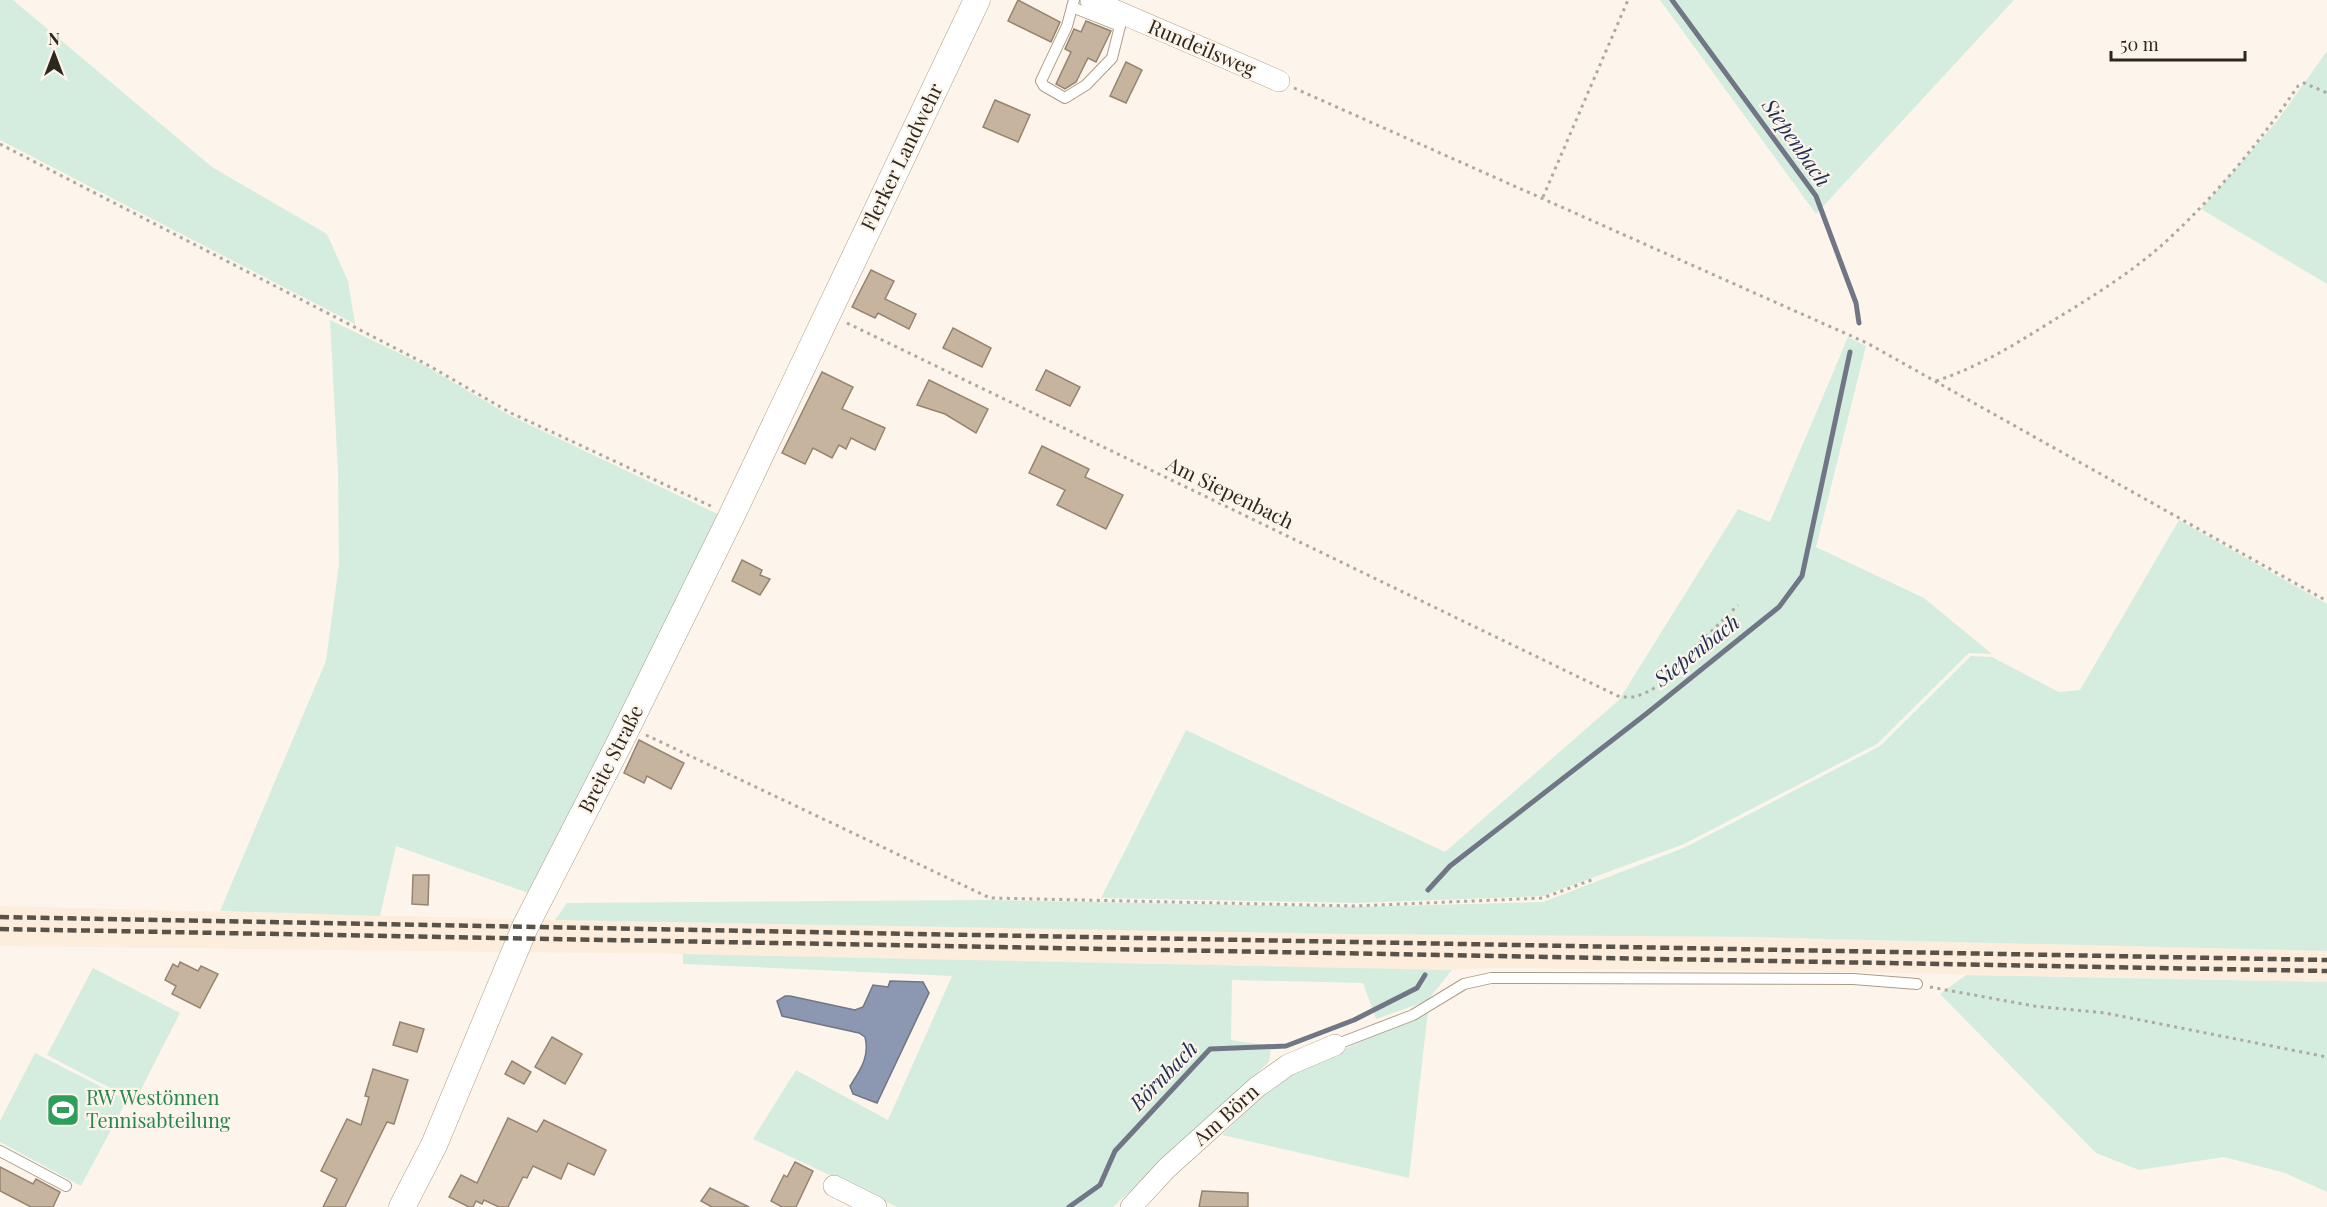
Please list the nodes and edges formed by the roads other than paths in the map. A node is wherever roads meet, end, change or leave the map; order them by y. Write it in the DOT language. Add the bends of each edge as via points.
graph roads {
  1 [pos="977,0"];
  2 [pos="1079,2"];
  3 [pos="1121,20"];
  4 [pos="1279,81"];
  5 [pos="827,314"];
  6 [pos="1917,984"];
  7 [pos="1335,1044"];
  8 [pos="0,1151"];
  9 [pos="66,1186"];
  10 [pos="834,1186"];
  11 [pos="402,1207"];
  12 [pos="876,1207"];
  13 [pos="1131,1207"];
  1 -- 5 [label="street, Flerker Landwehr"];
  2 -- 3 [label="street, Rundeilsweg"];
  2 -- 3 [label="lane" via="1041,81 1065,98 1086,85 1112,58"];
  3 -- 4 [label="street, Rundeilsweg"];
  5 -- 11 [label="street, Breite Straße" via="731,517 525,927 434,1145"];
  6 -- 7 [label="lane" via="1853,979 1491,978 1464,984 1413,1015"];
  7 -- 13 [label="street, Am Börn" via="1288,1065 1257,1087 1167,1168"];
  8 -- 9 [label="lane"];
  10 -- 12 [label="street"];
}
